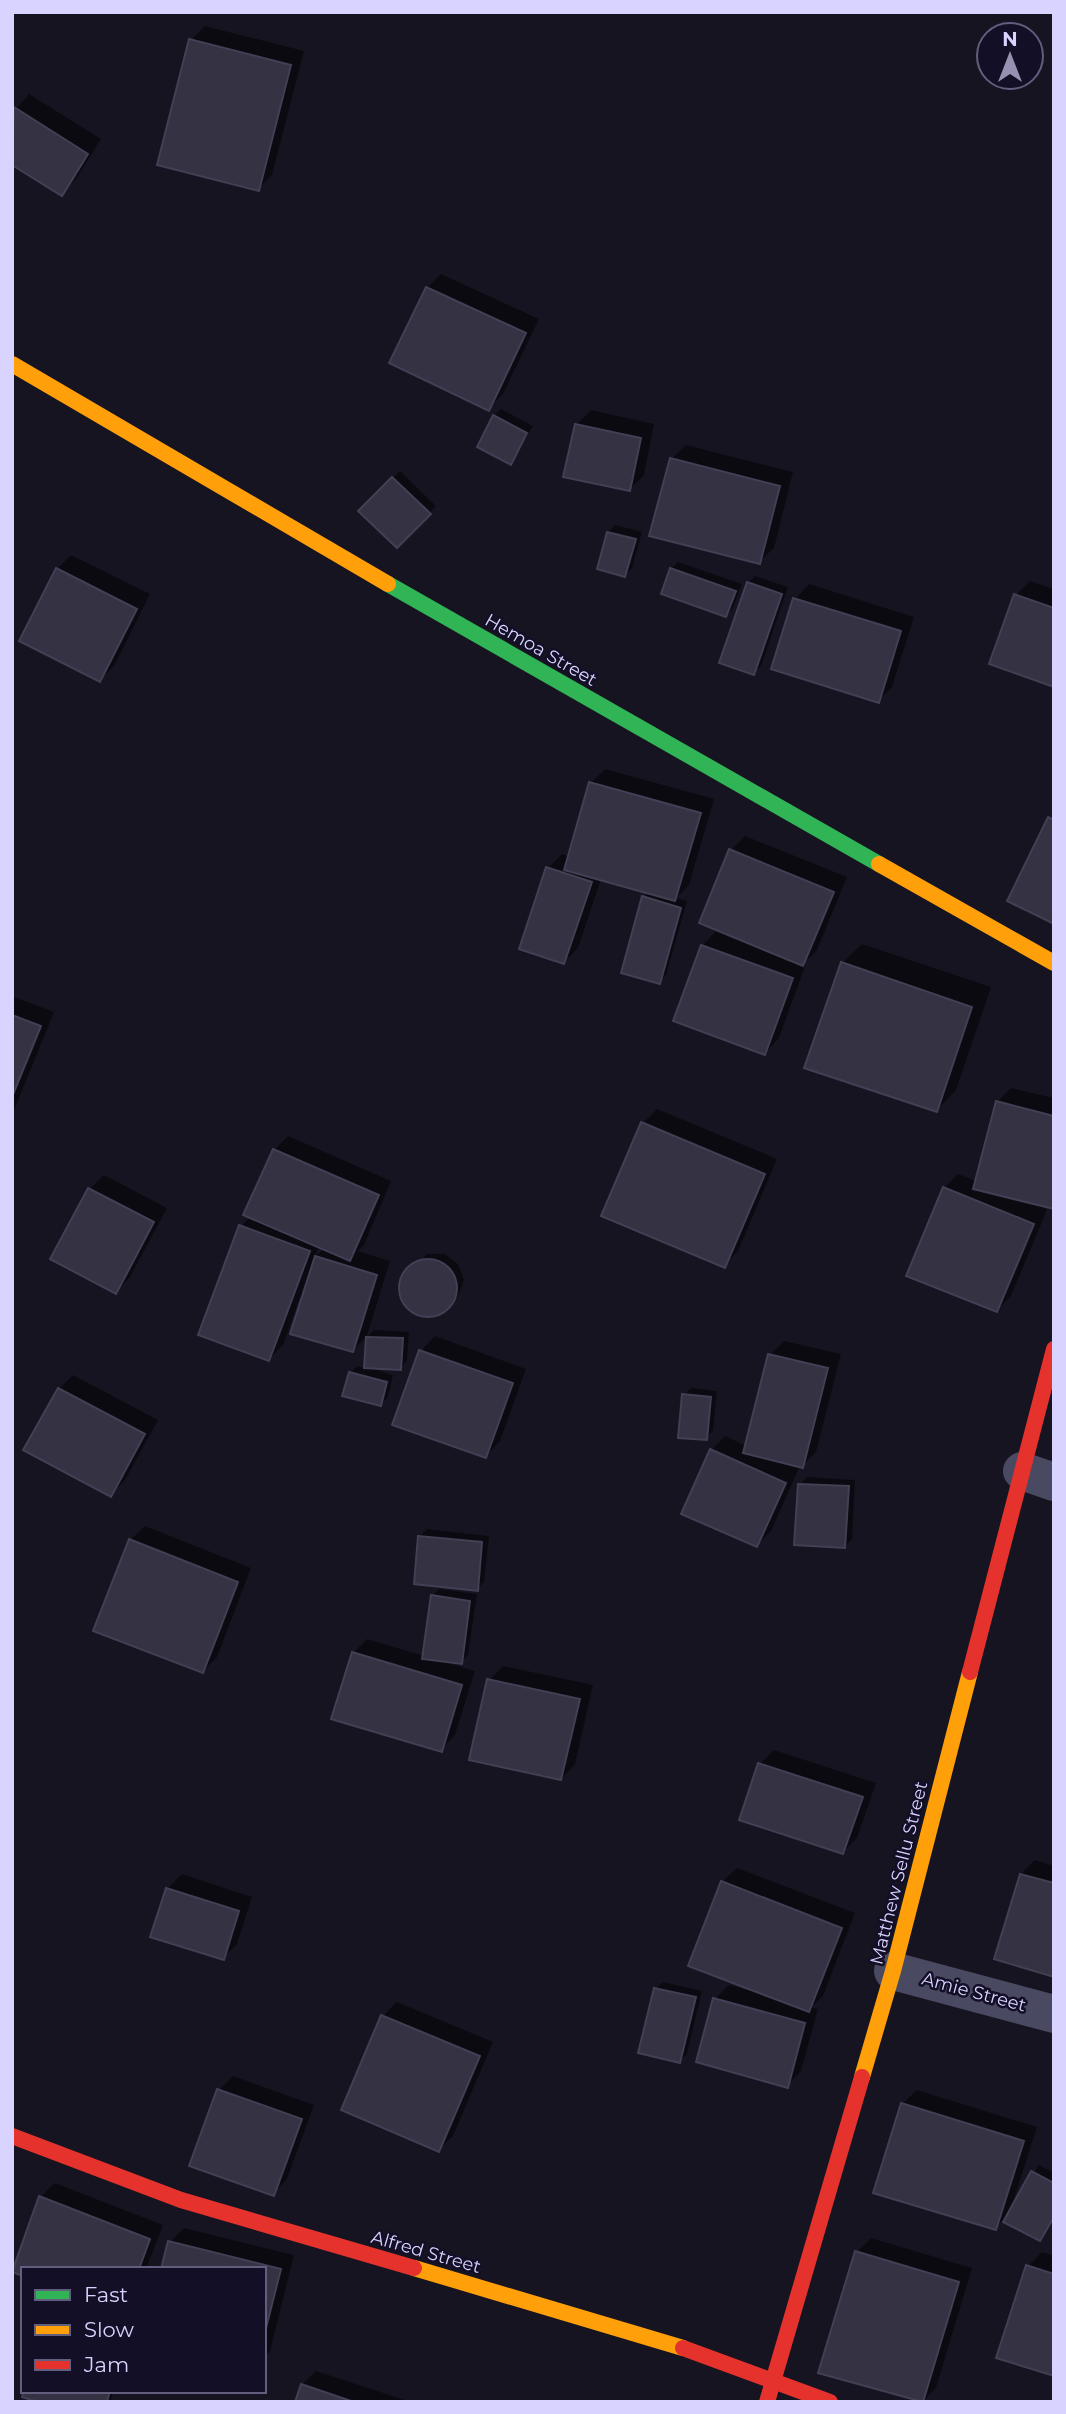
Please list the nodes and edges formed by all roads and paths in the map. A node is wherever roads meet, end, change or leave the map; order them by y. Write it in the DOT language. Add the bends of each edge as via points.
graph roads {
  1 [pos="12,364"];
  2 [pos="1054,964"];
  3 [pos="1054,1349"];
  4 [pos="1038,1477"];
  5 [pos="894,1971"];
  6 [pos="1054,2014"];
  7 [pos="12,2136"];
  8 [pos="774,2379"];
  9 [pos="767,2402"];
  10 [pos="830,2402"];
  1 -- 2 [label="street, Hemoa Street" via="498,648"];
  3 -- 4 [label="street, Matthew Sellu Street"];
  4 -- 5 [label="street, Matthew Sellu Street"];
  5 -- 6 [label="street, Amie Street"];
  5 -- 8 [label="street, Matthew Sellu Street"];
  7 -- 8 [label="street, Alfred Street" via="181,2200 658,2340"];
  8 -- 9 [label="street, Matthew Sellu Street"];
  8 -- 10 [label="street, Alfred Street"];
}
